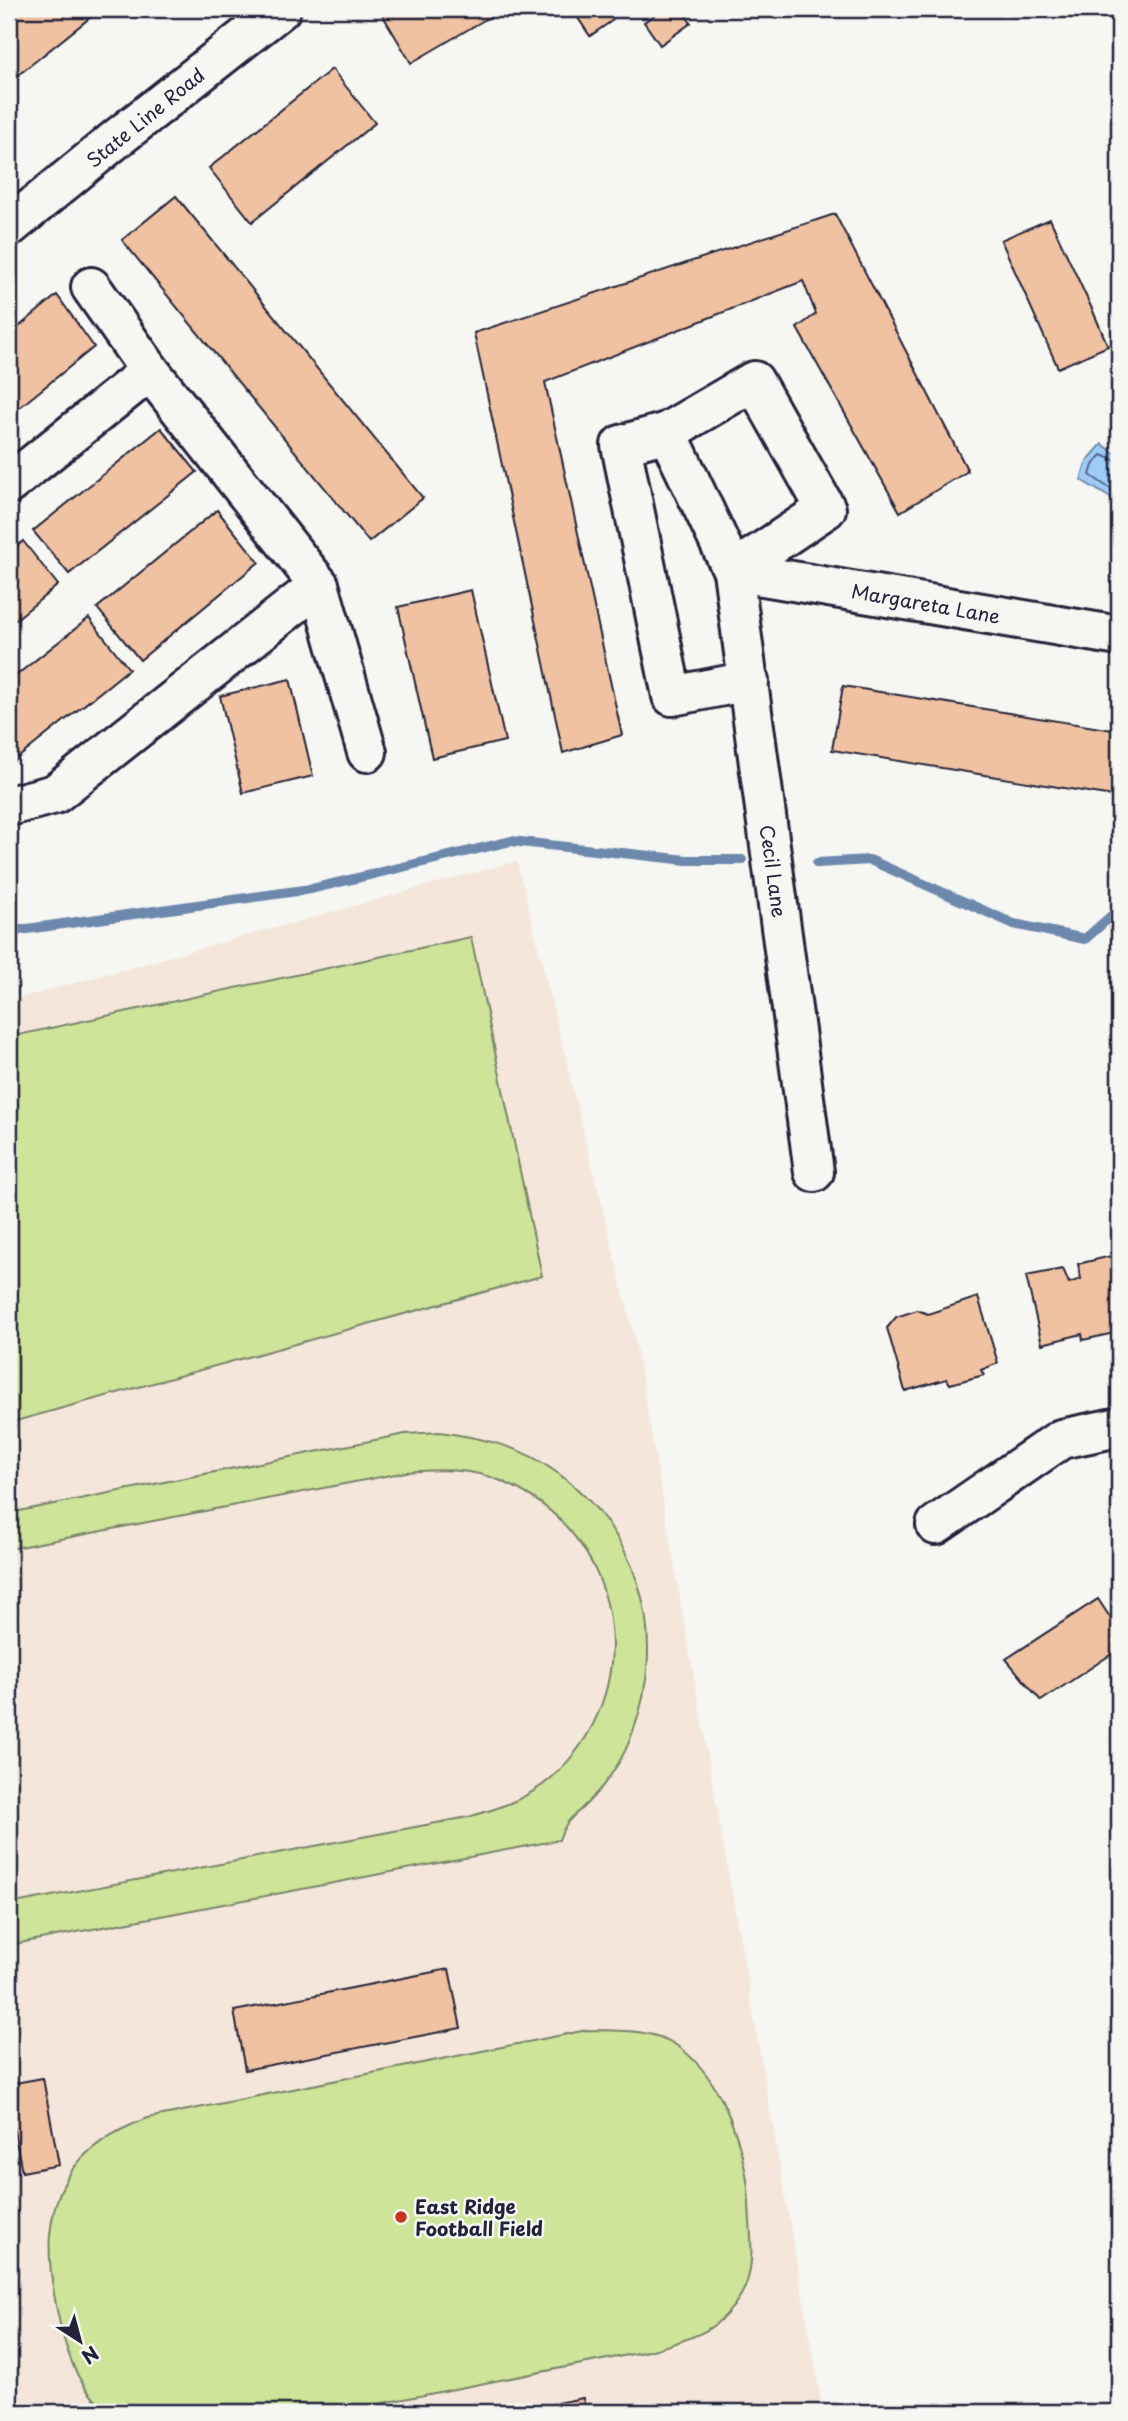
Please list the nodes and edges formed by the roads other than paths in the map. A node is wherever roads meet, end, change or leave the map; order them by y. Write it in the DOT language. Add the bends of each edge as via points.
graph roads {
  1 [pos="281,9"];
  2 [pos="9,227"];
  3 [pos="91,287"];
  4 [pos="150,371"];
  5 [pos="667,432"];
  6 [pos="9,484"];
  7 [pos="733,571"];
  8 [pos="319,585"];
  9 [pos="1119,636"];
  10 [pos="749,681"];
  11 [pos="368,752"];
  12 [pos="9,806"];
  13 [pos="814,1172"];
  14 [pos="1119,1426"];
  15 [pos="936,1525"];
  1 -- 2 [label="street, State Line Road"];
  3 -- 4 [label="street"];
  4 -- 6 [label="street"];
  4 -- 8 [label="street"];
  5 -- 7 [label="street, Cecil Lane"];
  5 -- 7 [label="street" via="754,381 826,509"];
  5 -- 10 [label="street" via="621,445 672,696"];
  7 -- 9 [label="street, Margareta Lane"];
  7 -- 10 [label="street, Cecil Lane"];
  8 -- 11 [label="street"];
  8 -- 12 [label="street" via="55,794"];
  10 -- 13 [label="street, Cecil Lane"];
  14 -- 15 [label="street" via="1062,1439"];
}
